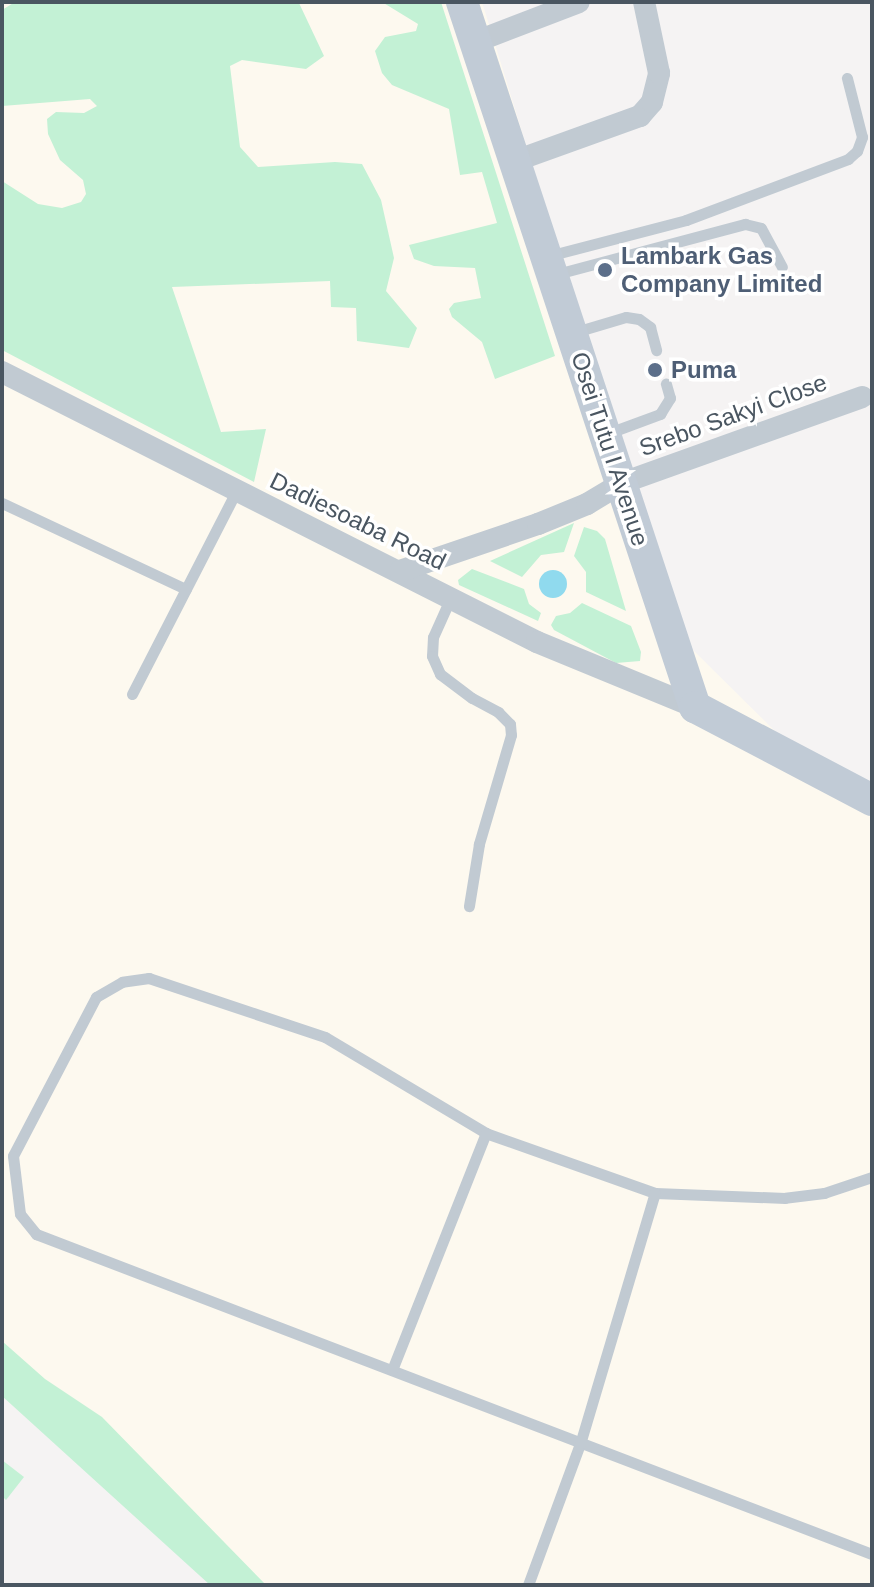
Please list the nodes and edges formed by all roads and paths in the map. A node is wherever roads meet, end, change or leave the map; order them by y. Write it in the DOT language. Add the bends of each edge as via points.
graph roads {
  1 [pos="462,2"];
  2 [pos="579,2"];
  3 [pos="644,2"];
  4 [pos="475,42"];
  5 [pos="847,78"];
  6 [pos="515,161"];
  7 [pos="550,265"];
  8 [pos="782,267"];
  9 [pos="572,333"];
  10 [pos="656,350"];
  11 [pos="2,372"];
  12 [pos="666,384"];
  13 [pos="862,397"];
  14 [pos="605,434"];
  15 [pos="622,483"];
  16 [pos="237,490"];
  17 [pos="2,503"];
  18 [pos="400,571"];
  19 [pos="186,589"];
  20 [pos="452,596"];
  21 [pos="132,694"];
  22 [pos="695,707"];
  23 [pos="870,796"];
  24 [pos="469,906"];
  25 [pos="486,1133"];
  26 [pos="7,1152"];
  27 [pos="870,1183"];
  28 [pos="655,1193"];
  29 [pos="392,1370"];
  30 [pos="580,1444"];
  31 [pos="872,1554"];
  32 [pos="528,1585"];
  1 -- 4 [label="street, Osei Tutu I Avenue"];
  2 -- 4 [label="street"];
  3 -- 6 [label="street" via="659,73 652,102 640,116"];
  4 -- 6 [label="street, Osei Tutu I Avenue"];
  5 -- 7 [label="lane" via="862,137 848,159"];
  6 -- 7 [label="street, Osei Tutu I Avenue"];
  7 -- 8 [label="lane" via="745,224 761,228"];
  7 -- 9 [label="street, Osei Tutu I Avenue"];
  9 -- 10 [label="lane" via="626,317 639,319 650,327"];
  9 -- 14 [label="street, Osei Tutu I Avenue"];
  11 -- 16 [label="street, Dadiesoaba Road"];
  12 -- 14 [label="lane" via="670,398 660,414"];
  13 -- 15 [label="street, Srebo Sakyi Close"];
  14 -- 15 [label="street, Osei Tutu I Avenue"];
  15 -- 18 [label="street, Srebo Sakyi Close" via="538,524"];
  15 -- 22 [label="street, Osei Tutu I Avenue"];
  16 -- 18 [label="street, Dadiesoaba Road"];
  16 -- 19 [label="lane"];
  17 -- 19 [label="lane"];
  18 -- 20 [label="street, Dadiesoaba Road"];
  19 -- 21 [label="lane"];
  20 -- 22 [label="street, Dadiesoaba Road" via="537,642"];
  20 -- 24 [label="lane" via="433,637 432,656 440,674 498,712 510,724 511,735 479,844"];
  22 -- 23 [label="street"];
  25 -- 26 [label="lane" via="325,1037 149,978 122,982 96,997 45,1100"];
  25 -- 28 [label="lane"];
  25 -- 29 [label="lane"];
  26 -- 29 [label="lane" via="20,1214 36,1234"];
  27 -- 28 [label="lane" via="785,1198"];
  28 -- 30 [label="lane"];
  29 -- 30 [label="lane"];
  30 -- 31 [label="lane"];
  30 -- 32 [label="lane"];
}
